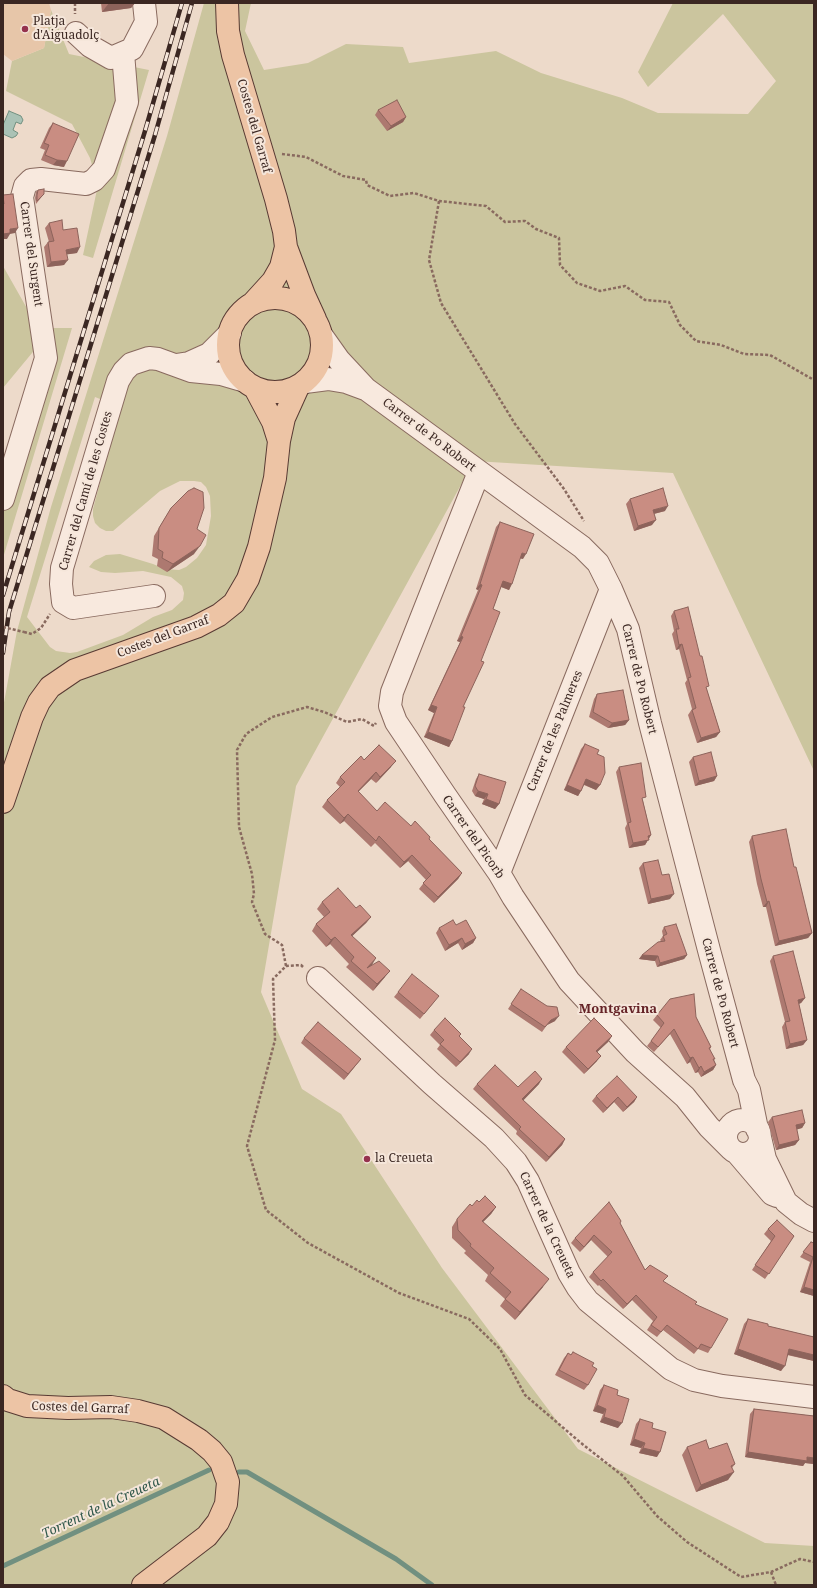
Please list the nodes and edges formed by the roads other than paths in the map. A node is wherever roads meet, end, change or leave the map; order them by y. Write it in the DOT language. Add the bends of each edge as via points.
graph roads {
  1 [pos="144,3"];
  2 [pos="227,3"];
  3 [pos="76,33"];
  4 [pos="123,53"];
  5 [pos="286,247"];
  6 [pos="253,303"];
  7 [pos="318,327"];
  8 [pos="230,333"];
  9 [pos="176,365"];
  10 [pos="250,384"];
  11 [pos="301,384"];
  12 [pos="366,389"];
  13 [pos="279,441"];
  14 [pos="479,472"];
  15 [pos="3,500"];
  16 [pos="611,589"];
  17 [pos="154,596"];
  18 [pos="3,802"];
  19 [pos="499,873"];
  20 [pos="318,978"];
  21 [pos="752,1127"];
  22 [pos="733,1151"];
  23 [pos="784,1198"];
  24 [pos="814,1221"];
  25 [pos="3,1396"];
  26 [pos="814,1397"];
  27 [pos="143,1585"];
  1 -- 4 [label="street" via="146,22 132,49"];
  2 -- 5 [label="main road, Costes del Garraf" via="228,31 233,55 276,199"];
  3 -- 4 [label="street" via="90,46 111,58"];
  4 -- 15 [label="street, Carrer del Surgent" via="127,102 104,169 94,180 86,184 31,180 25,186 22,197 46,358"];
  5 -- 6 [label="main road, Costes del Garraf" via="282,266 273,281"];
  5 -- 7 [label="main road, Costes del Garraf"];
  6 -- 7 [label="main road" via="266,298 287,299 300,304"];
  6 -- 8 [label="main road" via="238,315"];
  7 -- 11 [label="main road" via="323,349 320,361 314,373"];
  7 -- 12 [label="street, Carrer de Po Robert" via="339,360"];
  8 -- 9 [label="street" via="209,354 189,363"];
  8 -- 10 [label="main road" via="230,359 236,371"];
  9 -- 10 [label="street, Carrer del Camí de les Costes" via="191,371 221,374"];
  9 -- 17 [label="street, Carrer del Camí de les Costes" via="158,358 141,360 124,371 118,381 62,568 63,602 73,608"];
  10 -- 11 [label="main road" via="269,392"];
  10 -- 13 [label="main road, Costes del Garraf" via="273,422"];
  11 -- 12 [label="street, Carrer de Po Robert" via="328,380 346,382"];
  11 -- 13 [label="main road, Costes del Garraf" via="284,418"];
  12 -- 14 [label="street, Carrer de Po Robert"];
  13 -- 18 [label="main road, Costes del Garraf" via="275,478 259,547 248,579 234,603 219,615 196,627 75,670 50,687 32,717"];
  14 -- 16 [label="street, Carrer de Po Robert" via="582,547 598,563"];
  14 -- 19 [label="street, Carrer del Picorb" via="392,692 390,706 396,722 444,796"];
  16 -- 19 [label="street, Carrer de les Palmeres"];
  16 -- 21 [label="street, Carrer de Po Robert" via="628,629 654,739 744,1080 749,1090"];
  19 -- 22 [label="street, Carrer del Picorb" via="569,981 635,1052 685,1097 708,1127"];
  20 -- 26 [label="street, Carrer de la Creueta" via="494,1138 516,1162 528,1181 569,1273 588,1301 671,1369 694,1380 722,1386"];
  21 -- 22 [label="street" via="759,1142 754,1149 746,1153"];
  21 -- 22 [label="street" via="735,1121 727,1128 725,1139"];
  21 -- 23 [label="street, Carrer del Picorb"];
  22 -- 23 [label="street, Carrer del Picorb" via="772,1194"];
  23 -- 24 [label="street, Carrer del Picorb" via="801,1214"];
  25 -- 27 [label="main road, Costes del Garraf" via="27,1406 111,1407 164,1418 200,1440 221,1462 228,1482 226,1504 218,1522 207,1536"];
}
